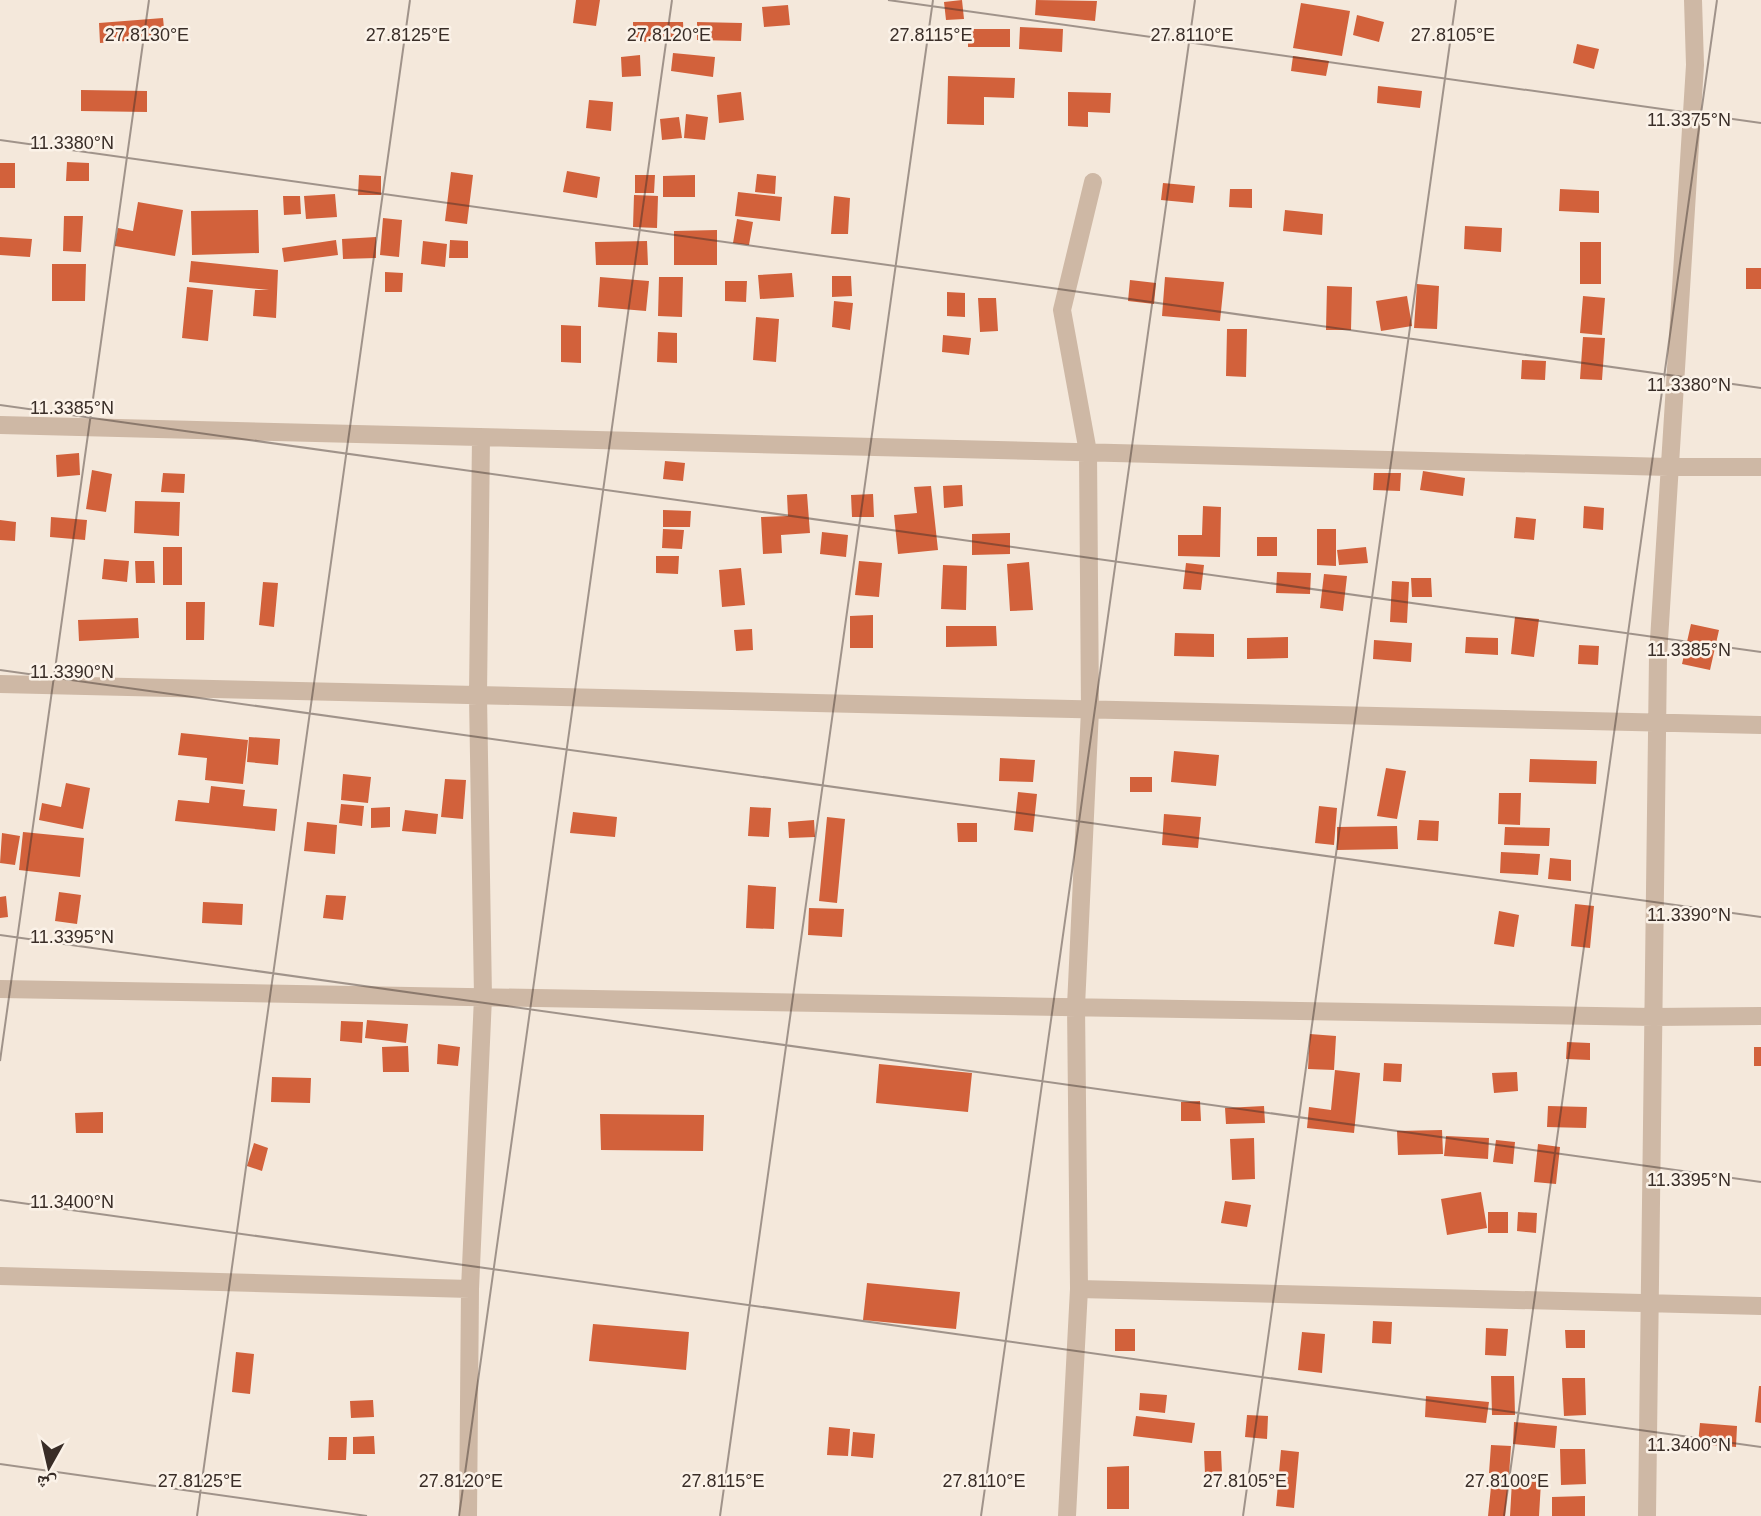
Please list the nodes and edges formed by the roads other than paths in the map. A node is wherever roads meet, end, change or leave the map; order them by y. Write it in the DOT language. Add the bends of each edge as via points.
graph roads {
  1 [pos="1693,0"];
  2 [pos="1093,182"];
  3 [pos="0,425"];
  4 [pos="481,437"];
  5 [pos="1088,452"];
  6 [pos="1670,467"];
  7 [pos="1761,467"];
  8 [pos="0,684"];
  9 [pos="478,696"];
  10 [pos="1090,710"];
  11 [pos="1656,724"];
  12 [pos="1761,725"];
  13 [pos="0,989"];
  14 [pos="483,997"];
  15 [pos="1076,1006"];
  16 [pos="1761,1016"];
  17 [pos="1653,1017"];
  18 [pos="0,1276"];
  19 [pos="470,1289"];
  20 [pos="1079,1289"];
  21 [pos="1650,1305"];
  22 [pos="1761,1306"];
  23 [pos="468,1516"];
  24 [pos="1067,1516"];
  25 [pos="1647,1516"];
  1 -- 6 [label="street" via="1695,65"];
  2 -- 5 [label="street" via="1062,310"];
  3 -- 4 [label="street"];
  4 -- 5 [label="street"];
  4 -- 9 [label="street"];
  5 -- 6 [label="street"];
  5 -- 10 [label="street"];
  6 -- 7 [label="street"];
  6 -- 11 [label="street"];
  8 -- 9 [label="street"];
  9 -- 10 [label="street"];
  9 -- 14 [label="street"];
  10 -- 11 [label="street"];
  10 -- 15 [label="street"];
  11 -- 12 [label="street"];
  11 -- 17 [label="street"];
  13 -- 14 [label="street"];
  14 -- 15 [label="street"];
  14 -- 19 [label="street"];
  15 -- 17 [label="street"];
  15 -- 20 [label="street"];
  16 -- 17 [label="street"];
  17 -- 21 [label="street"];
  18 -- 19 [label="street"];
  19 -- 23 [label="street"];
  20 -- 21 [label="street"];
  20 -- 24 [label="street"];
  21 -- 22 [label="street"];
  21 -- 25 [label="street"];
}
